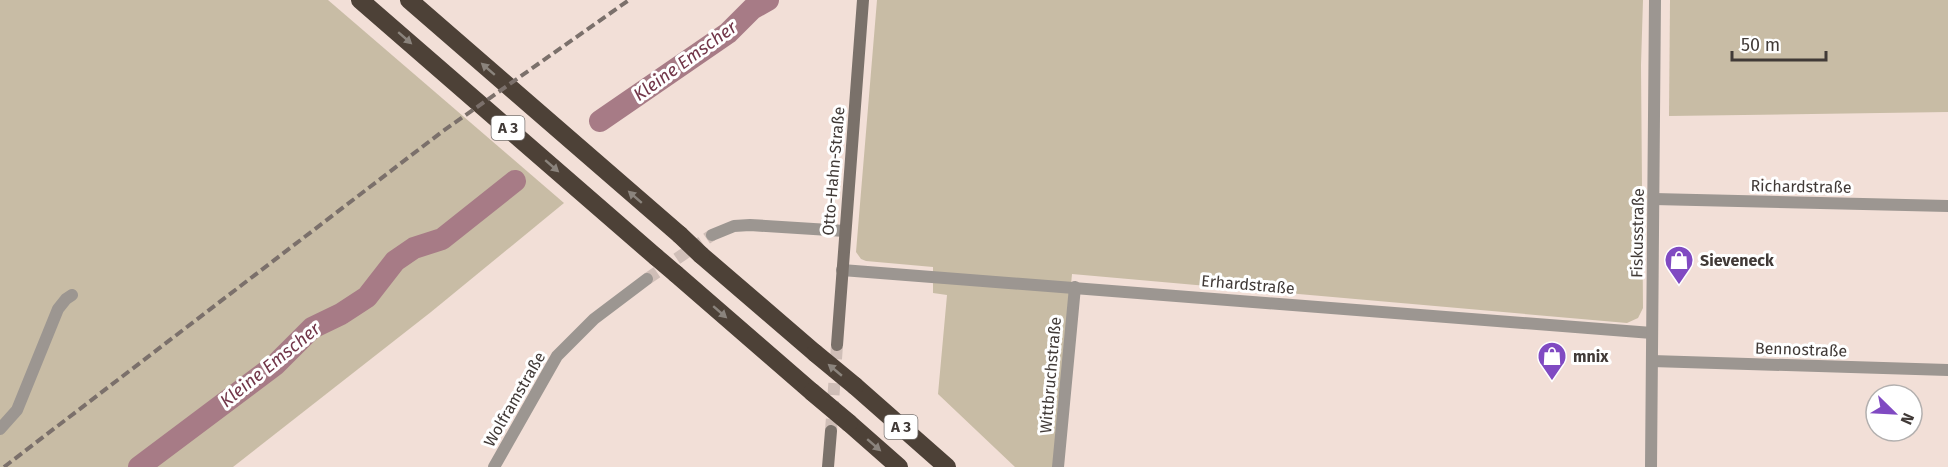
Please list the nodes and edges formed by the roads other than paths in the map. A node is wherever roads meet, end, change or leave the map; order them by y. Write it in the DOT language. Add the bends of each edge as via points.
graph roads {
  1 [pos="360,0"];
  2 [pos="408,0"];
  3 [pos="863,0"];
  4 [pos="1655,0"];
  5 [pos="1654,199"];
  6 [pos="1948,206"];
  7 [pos="845,231"];
  8 [pos="712,235"];
  9 [pos="842,270"];
  10 [pos="647,279"];
  11 [pos="1075,287"];
  12 [pos="72,295"];
  13 [pos="1652,333"];
  14 [pos="837,345"];
  15 [pos="1653,361"];
  16 [pos="1948,370"];
  17 [pos="0,429"];
  18 [pos="831,431"];
  19 [pos="494,467"];
  20 [pos="828,467"];
  21 [pos="899,467"];
  22 [pos="947,467"];
  23 [pos="1058,467"];
  24 [pos="1652,467"];
  1 -- 21 [label="highway, A 3, one-way, bridge"];
  22 -- 2 [label="highway, A 3, one-way, bridge"];
  3 -- 7 [label="street, Otto-Hahn-Straße"];
  4 -- 5 [label="street, Fiskusstraße"];
  5 -- 6 [label="street, Richardstraße"];
  5 -- 13 [label="street, Fiskusstraße"];
  7 -- 8 [label="street" via="750,225 734,226"];
  7 -- 9 [label="street, Otto-Hahn-Straße"];
  9 -- 11 [label="street, Erhardstraße"];
  9 -- 14 [label="street, Otto-Hahn-Straße"];
  10 -- 19 [label="street, Wolframstraße" via="594,319 557,356"];
  11 -- 13 [label="street, Erhardstraße"];
  11 -- 23 [label="street, Wittbruchstraße"];
  12 -- 17 [label="street" via="58,309 17,410"];
  13 -- 15 [label="street, Fiskusstraße"];
  15 -- 16 [label="street, Bennostraße"];
  15 -- 24 [label="street, Fiskusstraße"];
  18 -- 20 [label="street"];
}
